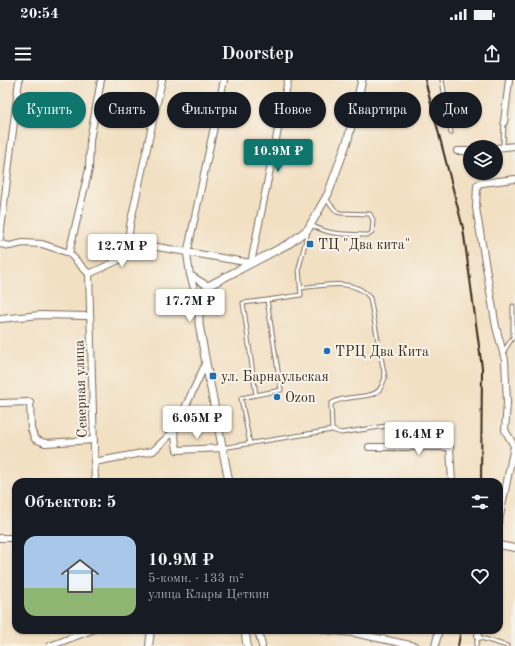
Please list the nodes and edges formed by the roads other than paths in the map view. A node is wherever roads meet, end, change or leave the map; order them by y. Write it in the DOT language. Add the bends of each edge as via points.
graph roads {
  1 [pos="19,80"];
  2 [pos="100,80"];
  3 [pos="162,80"];
  4 [pos="224,80"];
  5 [pos="288,80"];
  6 [pos="362,80"];
  7 [pos="442,80"];
  8 [pos="509,80"];
  9 [pos="504,122"];
  10 [pos="451,133"];
  11 [pos="503,146"];
  12 [pos="515,146"];
  13 [pos="457,151"];
  14 [pos="463,151"];
  15 [pos="515,179"];
  16 [pos="326,198"];
  17 [pos="310,227"];
  18 [pos="0,238"];
  19 [pos="128,242"];
  20 [pos="0,244"];
  21 [pos="69,253"];
  22 [pos="187,254"];
  23 [pos="250,263"];
  24 [pos="89,274"];
  25 [pos="190,275"];
  26 [pos="208,286"];
  27 [pos="300,288"];
  28 [pos="267,300"];
  29 [pos="199,305"];
  30 [pos="513,306"];
  31 [pos="90,316"];
  32 [pos="0,319"];
  33 [pos="504,350"];
  34 [pos="206,363"];
  35 [pos="256,395"];
  36 [pos="0,403"];
  37 [pos="386,426"];
  38 [pos="174,430"];
  39 [pos="332,430"];
  40 [pos="94,440"];
  41 [pos="250,444"];
  42 [pos="369,447"];
  43 [pos="222,448"];
  44 [pos="94,462"];
  45 [pos="95,478"];
  46 [pos="228,478"];
  47 [pos="452,478"];
  48 [pos="503,503"];
  49 [pos="0,538"];
  50 [pos="12,538"];
  51 [pos="503,546"];
  52 [pos="515,548"];
  53 [pos="82,634"];
  54 [pos="150,634"];
  55 [pos="246,634"];
  56 [pos="259,634"];
  57 [pos="354,634"];
  58 [pos="438,634"];
  59 [pos="478,634"];
  60 [pos="478,637"];
  61 [pos="50,646"];
  62 [pos="149,646"];
  63 [pos="247,646"];
  64 [pos="262,646"];
  65 [pos="415,646"];
  66 [pos="435,646"];
  67 [pos="476,646"];
  68 [pos="507,646"];
  1 -- 18 [label="street"];
  2 -- 21 [label="street" via="88,169"];
  3 -- 19 [label="street"];
  4 -- 22 [label="street"];
  5 -- 23 [label="street"];
  6 -- 16 [label="street" via="348,139"];
  7 -- 10 [label="lane"];
  8 -- 9 [label="street"];
  9 -- 11 [label="lane"];
  11 -- 12 [label="street"];
  13 -- 14 [label="street"];
  15 -- 33 [label="street" via="482,183 477,185 475,194 496,327"];
  16 -- 17 [label="street"];
  16 -- 17 [label="lane" via="337,212 370,214 374,220 372,232 369,235 329,233"];
  17 -- 23 [label="street" via="290,243"];
  17 -- 27 [label="lane" via="299,268"];
  19 -- 22 [label="street"];
  19 -- 24 [label="street" via="120,259"];
  20 -- 21 [label="street" via="42,244"];
  21 -- 24 [label="street"];
  22 -- 23 [label="street"];
  22 -- 25 [label="street"];
  23 -- 26 [label="street"];
  24 -- 31 [label="street, Северная улица"];
  25 -- 26 [label="street"];
  25 -- 29 [label="street"];
  26 -- 29 [label="street"];
  27 -- 28 [label="lane" via="301,295"];
  27 -- 39 [label="lane" via="340,285 356,287 367,293 370,298 385,378 380,390 374,394 337,400 330,404"];
  28 -- 35 [label="lane" via="281,390"];
  28 -- 35 [label="lane" via="242,303"];
  29 -- 34 [label="street" via="199,324"];
  30 -- 33 [label="lane" via="513,337"];
  31 -- 32 [label="street" via="40,315"];
  31 -- 40 [label="street, Северная улица"];
  33 -- 48 [label="street" via="507,403 505,430 513,442 514,452"];
  34 -- 38 [label="street"];
  34 -- 43 [label="street"];
  35 -- 41 [label="lane" via="242,398"];
  36 -- 40 [label="street" via="30,402 31,429 35,439 45,443"];
  37 -- 39 [label="lane" via="341,434"];
  38 -- 43 [label="street" via="177,450"];
  38 -- 44 [label="street" via="153,450"];
  39 -- 41 [label="lane"];
  40 -- 44 [label="street, Северная улица"];
  41 -- 43 [label="lane"];
  42 -- 47 [label="street" via="450,447"];
  43 -- 46 [label="street"];
  44 -- 45 [label="street, Северная улица"];
  49 -- 50 [label="street"];
  51 -- 52 [label="street"];
  53 -- 61 [label="street"];
  54 -- 62 [label="street"];
  55 -- 63 [label="street"];
  56 -- 64 [label="street"];
  57 -- 65 [label="street"];
  58 -- 66 [label="street"];
  59 -- 60 [label="street"];
  60 -- 67 [label="lane"];
  60 -- 68 [label="lane"];
}
